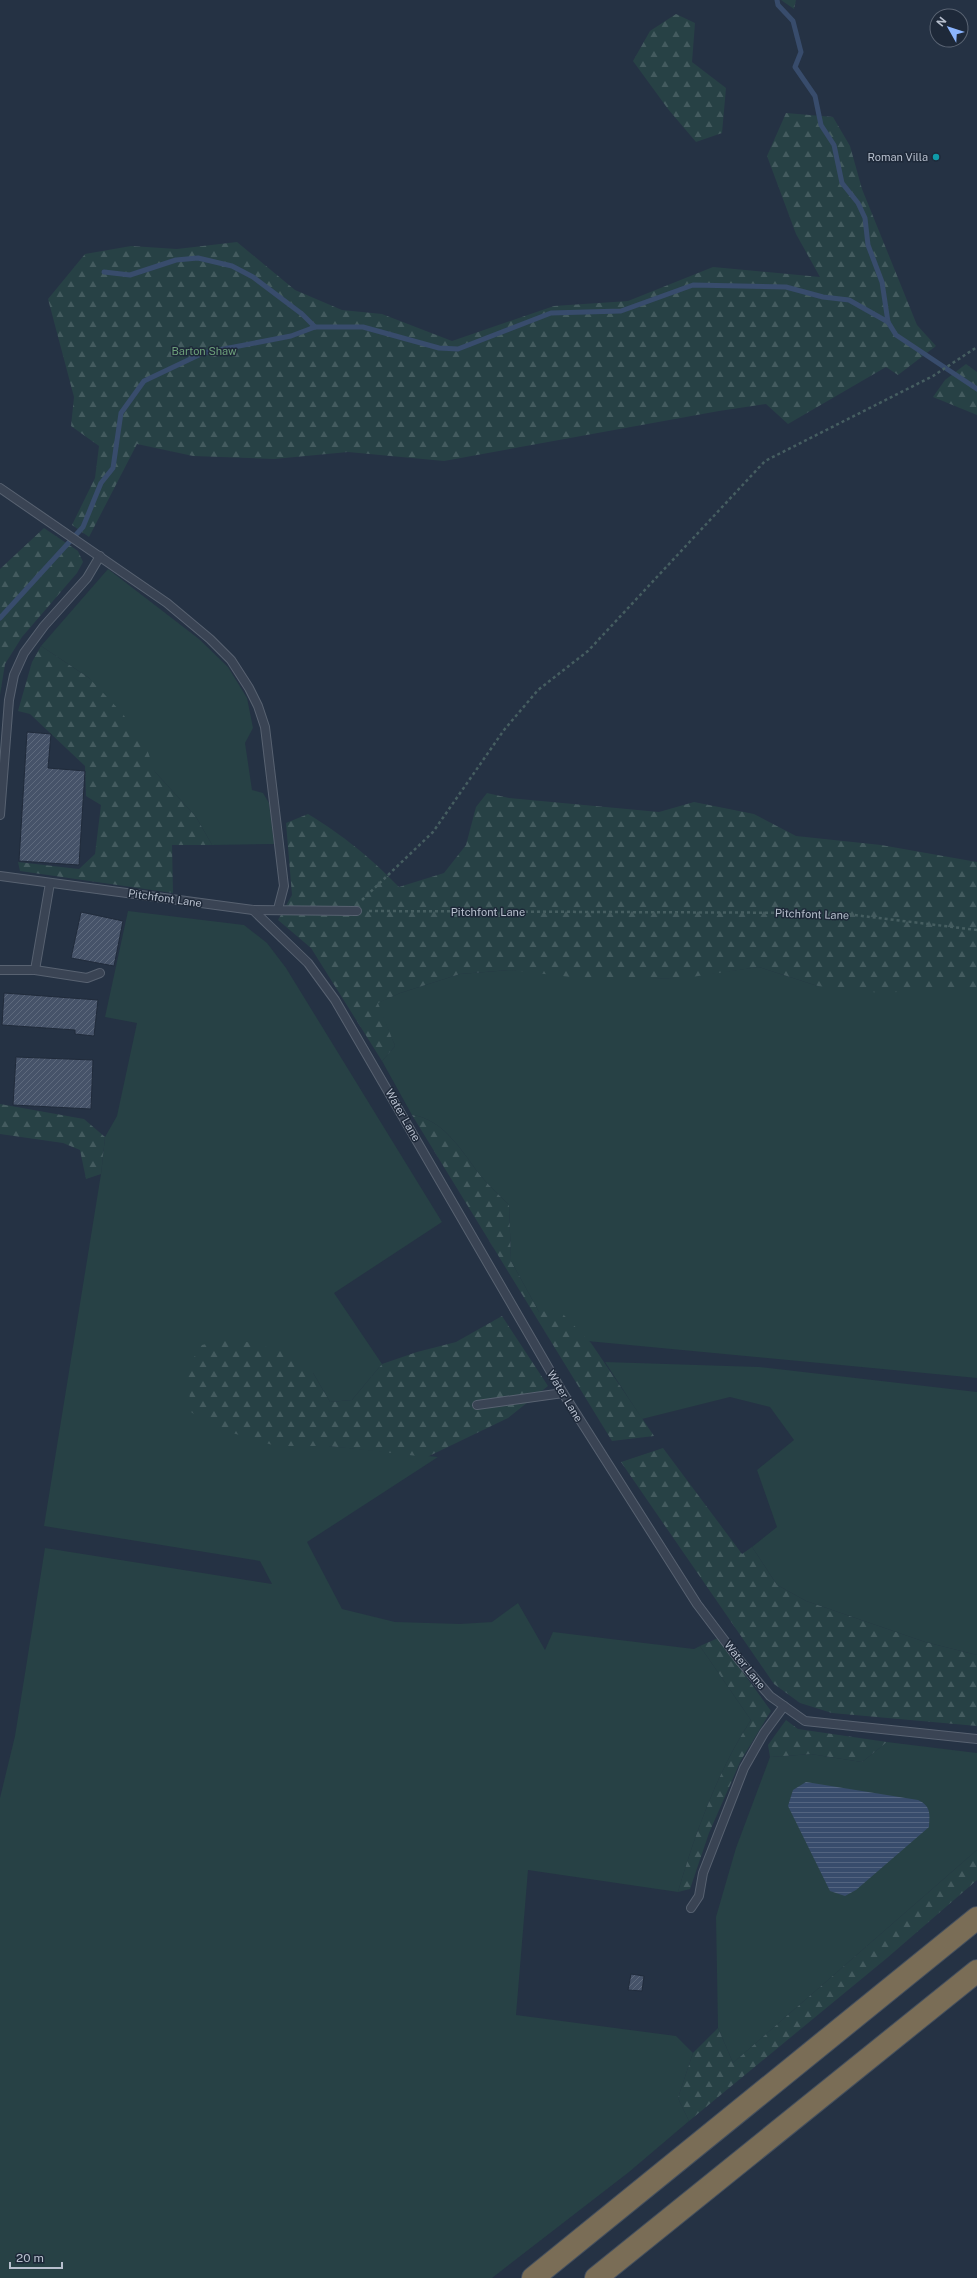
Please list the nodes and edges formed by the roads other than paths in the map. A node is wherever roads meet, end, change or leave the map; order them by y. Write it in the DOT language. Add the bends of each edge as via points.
graph roads {
  1 [pos="0,488"];
  2 [pos="100,556"];
  3 [pos="0,815"];
  4 [pos="0,876"];
  5 [pos="50,883"];
  6 [pos="278,909"];
  7 [pos="253,910"];
  8 [pos="357,911"];
  9 [pos="0,970"];
  10 [pos="35,970"];
  11 [pos="100,973"];
  12 [pos="563,1393"];
  13 [pos="478,1405"];
  14 [pos="784,1706"];
  15 [pos="977,1739"];
  16 [pos="691,1908"];
  17 [pos="977,1918"];
  18 [pos="977,1971"];
  19 [pos="532,2278"];
  20 [pos="596,2278"];
  1 -- 2 [label="lane"];
  2 -- 3 [label="lane" via="87,578 44,626 24,653 14,675 9,700"];
  2 -- 6 [label="lane" via="167,603 210,639 231,660 258,706 265,727 284,886"];
  4 -- 5 [label="lane, Pitchfont Lane"];
  5 -- 7 [label="lane, Pitchfont Lane"];
  5 -- 10 [label="lane"];
  6 -- 7 [label="lane, Pitchfont Lane"];
  6 -- 8 [label="lane, Pitchfont Lane"];
  7 -- 12 [label="lane, Water Lane" via="308,963 335,1000"];
  9 -- 10 [label="lane"];
  10 -- 11 [label="lane" via="87,978"];
  12 -- 13 [label="lane"];
  12 -- 14 [label="lane, Water Lane" via="697,1604 745,1667 770,1696"];
  14 -- 15 [label="lane, Water Lane" via="805,1721"];
  14 -- 16 [label="lane" via="764,1733 744,1768 703,1873 700,1896"];
  17 -- 19 [label="highway"];
  18 -- 20 [label="highway"];
}
